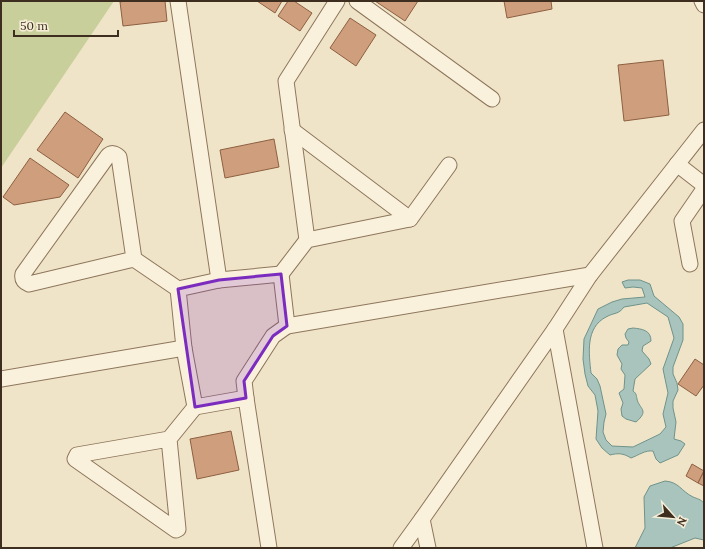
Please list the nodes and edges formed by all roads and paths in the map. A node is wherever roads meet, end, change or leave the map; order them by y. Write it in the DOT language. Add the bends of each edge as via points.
graph roads {
  1 [pos="178,1"];
  2 [pos="337,1"];
  3 [pos="357,1"];
  4 [pos="702,1"];
  5 [pos="704,5"];
  6 [pos="492,98"];
  7 [pos="292,130"];
  8 [pos="704,130"];
  9 [pos="677,164"];
  10 [pos="449,165"];
  11 [pos="704,185"];
  12 [pos="704,189"];
  13 [pos="410,218"];
  14 [pos="307,240"];
  15 [pos="134,259"];
  16 [pos="690,264"];
  17 [pos="281,274"];
  18 [pos="590,275"];
  19 [pos="220,280"];
  20 [pos="178,289"];
  21 [pos="287,326"];
  22 [pos="555,329"];
  23 [pos="184,348"];
  24 [pos="1,379"];
  25 [pos="246,398"];
  26 [pos="195,407"];
  27 [pos="170,439"];
  28 [pos="422,519"];
  29 [pos="269,548"];
  30 [pos="400,548"];
  31 [pos="428,548"];
  32 [pos="595,548"];
  1 -- 19 [label="street"];
  2 -- 7 [label="street" via="286,81"];
  3 -- 6 [label="street"];
  4 -- 5 [label="street"];
  7 -- 13 [label="street"];
  7 -- 14 [label="street"];
  8 -- 9 [label="street"];
  9 -- 11 [label="street"];
  9 -- 18 [label="street"];
  10 -- 13 [label="street"];
  12 -- 16 [label="street" via="682,221"];
  13 -- 14 [label="street"];
  14 -- 17 [label="street"];
  15 -- 15 [label="street" via="29,284 22,277 111,153 119,158"];
  15 -- 20 [label="street"];
  17 -- 19 [label="street"];
  17 -- 21 [label="street"];
  18 -- 21 [label="street"];
  18 -- 22 [label="street"];
  19 -- 20 [label="street"];
  20 -- 23 [label="street"];
  21 -- 25 [label="street" via="273,336 244,381"];
  22 -- 28 [label="street"];
  22 -- 32 [label="street"];
  23 -- 24 [label="street"];
  23 -- 26 [label="street"];
  25 -- 26 [label="street"];
  25 -- 29 [label="street"];
  26 -- 27 [label="street"];
  27 -- 27 [label="street" via="77,455 75,459 176,530 178,529"];
  28 -- 30 [label="street"];
  28 -- 31 [label="street"];
}
